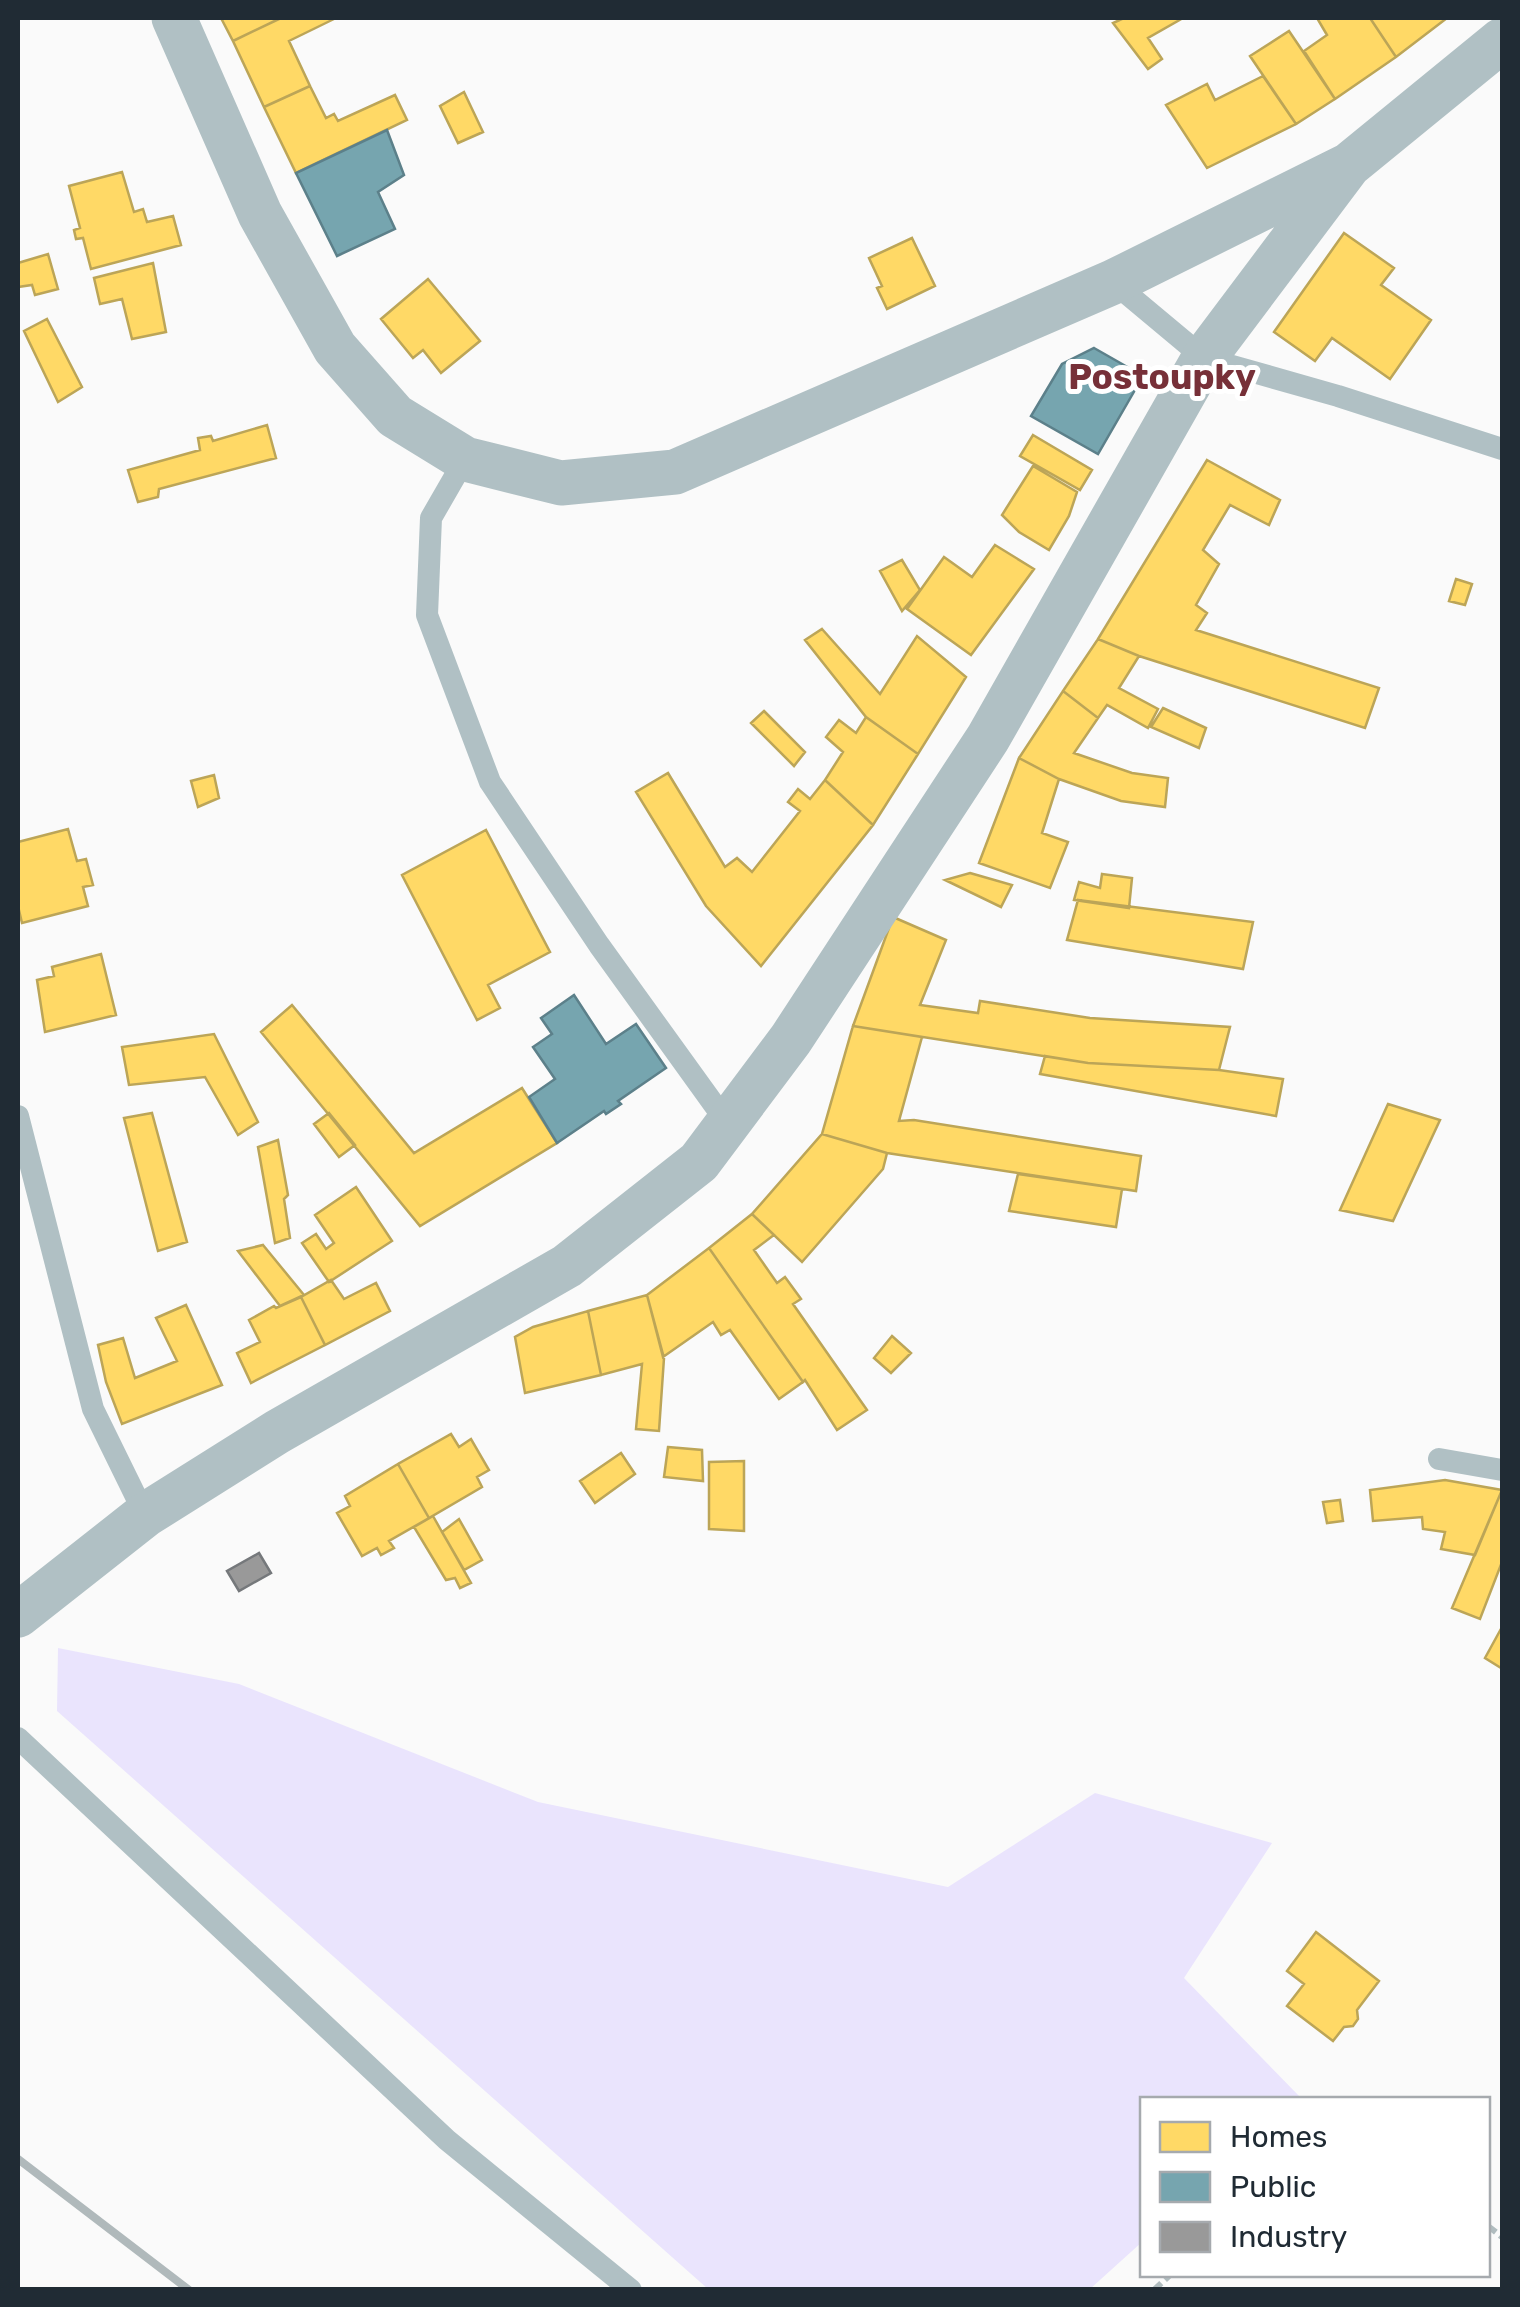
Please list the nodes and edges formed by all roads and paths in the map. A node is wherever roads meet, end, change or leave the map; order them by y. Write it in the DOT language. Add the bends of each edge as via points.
graph roads {
  1 [pos="174,18"];
  2 [pos="1502,40"];
  3 [pos="1349,164"];
  4 [pos="1113,282"];
  5 [pos="1204,358"];
  6 [pos="1502,449"];
  7 [pos="466,459"];
  8 [pos="18,1116"];
  9 [pos="728,1124"];
  10 [pos="1439,1459"];
  11 [pos="1502,1470"];
  12 [pos="145,1515"];
  13 [pos="18,1615"];
  14 [pos="18,1738"];
  15 [pos="630,2290"];
  1 -- 7 [label="street" via="260,214 335,348 396,416"];
  2 -- 3 [label="street"];
  3 -- 4 [label="street"];
  3 -- 5 [label="street"];
  4 -- 5 [label="lane"];
  4 -- 7 [label="street" via="675,472 562,483"];
  5 -- 6 [label="lane"];
  5 -- 9 [label="street" via="988,738"];
  7 -- 9 [label="lane" via="431,518 427,615 490,782"];
  8 -- 12 [label="lane" via="93,1409"];
  9 -- 12 [label="street" via="699,1162 567,1266"];
  10 -- 11 [label="lane"];
  12 -- 13 [label="street"];
  14 -- 15 [label="lane" via="447,2140"];
}
